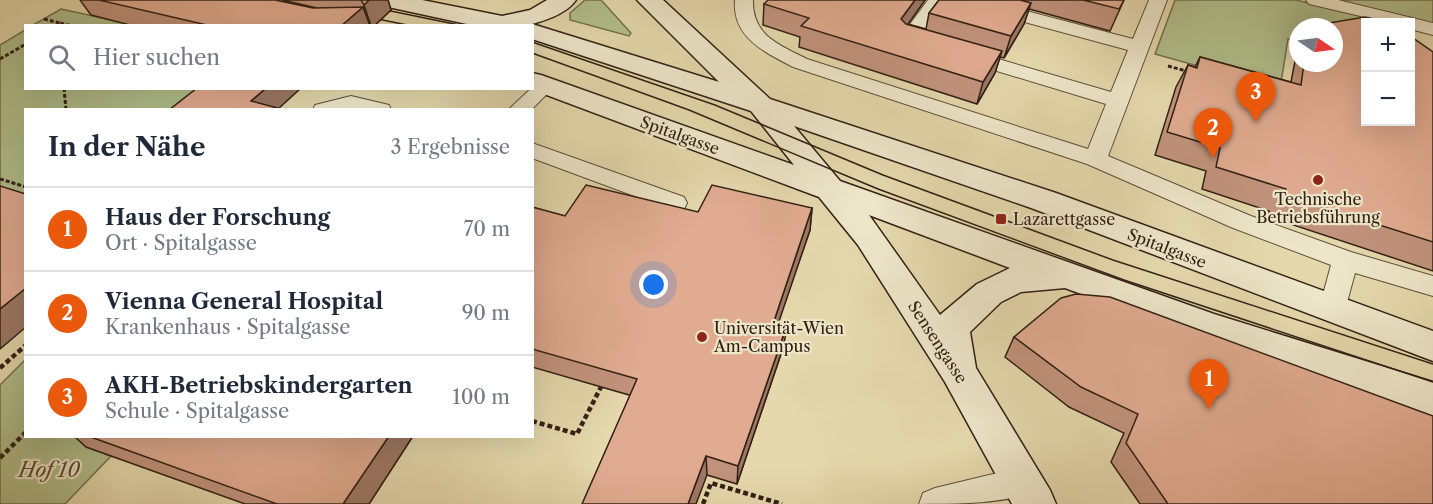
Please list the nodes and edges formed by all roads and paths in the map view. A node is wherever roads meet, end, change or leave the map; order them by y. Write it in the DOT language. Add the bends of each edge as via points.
graph roads {
  1 [pos="387,0"];
  2 [pos="564,0"];
  3 [pos="649,0"];
  4 [pos="744,0"];
  5 [pos="937,0"];
  6 [pos="964,0"];
  7 [pos="1158,0"];
  8 [pos="1315,0"];
  9 [pos="1389,18"];
  10 [pos="44,19"];
  11 [pos="60,24"];
  12 [pos="509,24"];
  13 [pos="1415,24"];
  14 [pos="1433,29"];
  15 [pos="534,32"];
  16 [pos="24,45"];
  17 [pos="1138,52"];
  18 [pos="0,59"];
  19 [pos="1190,72"];
  20 [pos="539,84"];
  21 [pos="64,90"];
  22 [pos="1118,101"];
  23 [pos="763,107"];
  24 [pos="66,108"];
  25 [pos="330,108"];
  26 [pos="372,108"];
  27 [pos="520,108"];
  28 [pos="534,151"];
  29 [pos="1095,159"];
  30 [pos="0,179"];
  31 [pos="24,186"];
  32 [pos="828,188"];
  33 [pos="675,203"];
  34 [pos="1345,260"];
  35 [pos="1068,276"];
  36 [pos="1433,286"];
  37 [pos="1333,309"];
  38 [pos="1433,346"];
  39 [pos="24,347"];
  40 [pos="0,368"];
  41 [pos="958,371"];
  42 [pos="604,381"];
  43 [pos="1433,399"];
  44 [pos="534,422"];
  45 [pos="24,434"];
  46 [pos="0,458"];
  47 [pos="1028,493"];
  48 [pos="703,504"];
  49 [pos="782,504"];
  50 [pos="936,504"];
  1 -- 12 [label="main road"];
  2 -- 12 [label="main road" via="538,15"];
  3 -- 23 [label="main road"];
  4 -- 29 [label="lane" via="742,16 749,30 800,63"];
  5 -- 22 [label="lane" via="909,39"];
  6 -- 17 [label="lane"];
  7 -- 17 [label="lane"];
  8 -- 9 [label="lane"];
  10 -- 11 [label="path"];
  13 -- 14 [label="lane"];
  15 -- 23 [label="main road, Spitalgasse"];
  16 -- 18 [label="path"];
  17 -- 19 [label="path"];
  17 -- 22 [label="lane"];
  20 -- 27 [label="lane"];
  20 -- 32 [label="main road, Spitalgasse"];
  21 -- 24 [label="path"];
  22 -- 29 [label="lane"];
  23 -- 32 [label="main road"];
  23 -- 37 [label="main road, Spitalgasse" via="1045,201"];
  25 -- 26 [label="lane" via="351,103"];
  28 -- 33 [label="lane"];
  29 -- 34 [label="lane" via="1242,222"];
  30 -- 31 [label="path"];
  32 -- 35 [label="main road, Spitalgasse"];
  32 -- 41 [label="main road, Sensengasse" via="869,237"];
  34 -- 36 [label="lane"];
  34 -- 37 [label="lane"];
  35 -- 41 [label="main road" via="1016,279 989,293 951,327"];
  35 -- 43 [label="main road, Spitalgasse"];
  37 -- 38 [label="main road, Spitalgasse"];
  39 -- 40 [label="path"];
  41 -- 47 [label="main road, Sensengasse"];
  42 -- 44 [label="path" via="578,434"];
  45 -- 46 [label="path"];
  47 -- 50 [label="lane"];
  48 -- 49 [label="path" via="711,483"];
}
